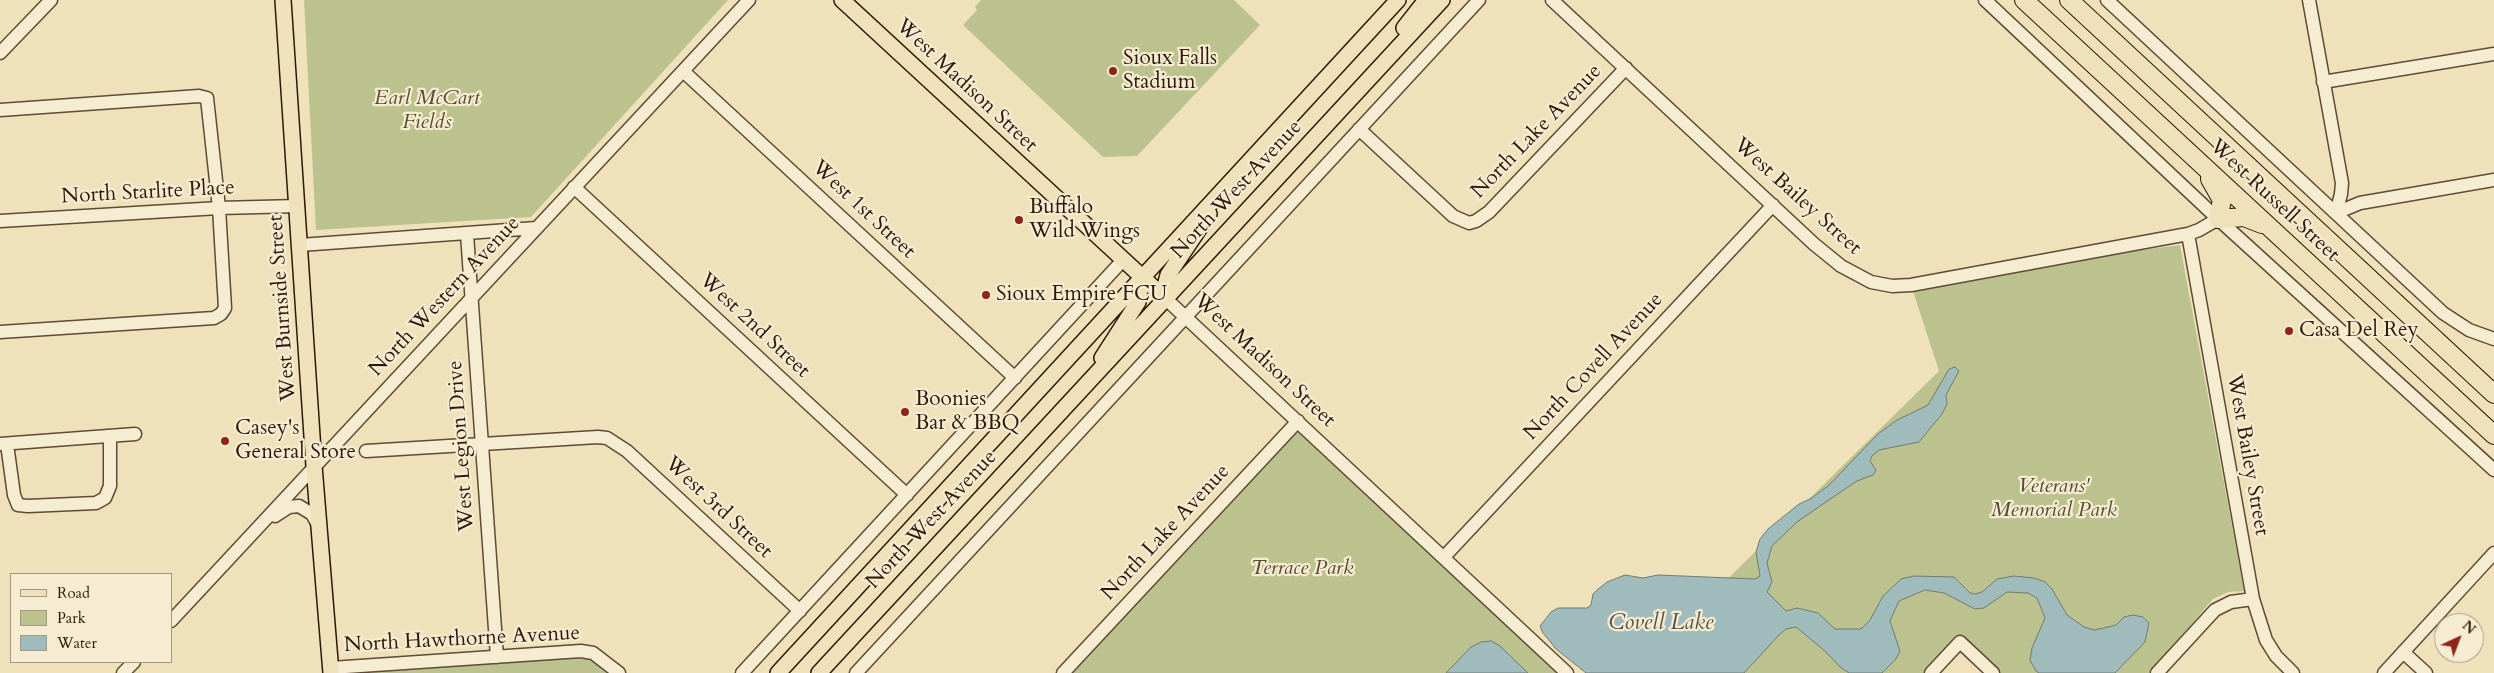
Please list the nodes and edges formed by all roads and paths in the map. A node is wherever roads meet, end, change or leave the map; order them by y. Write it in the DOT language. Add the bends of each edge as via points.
graph roads {
  1 [pos="51,0"];
  2 [pos="283,0"];
  3 [pos="749,0"];
  4 [pos="842,0"];
  5 [pos="1398,0"];
  6 [pos="1426,0"];
  7 [pos="1442,0"];
  8 [pos="1479,0"];
  9 [pos="1552,0"];
  10 [pos="1984,0"];
  11 [pos="2024,0"];
  12 [pos="2069,0"];
  13 [pos="2107,0"];
  14 [pos="2309,0"];
  15 [pos="0,54"];
  16 [pos="2494,54"];
  17 [pos="1626,68"];
  18 [pos="1378,69"];
  19 [pos="683,71"];
  20 [pos="2323,82"];
  21 [pos="0,110"];
  22 [pos="1359,129"];
  23 [pos="2181,145"];
  24 [pos="2494,180"];
  25 [pos="574,187"];
  26 [pos="1218,195"];
  27 [pos="1773,205"];
  28 [pos="298,206"];
  29 [pos="219,208"];
  30 [pos="2336,212"];
  31 [pos="2218,219"];
  32 [pos="0,221"];
  33 [pos="536,228"];
  34 [pos="467,234"];
  35 [pos="2188,234"];
  36 [pos="2277,234"];
  37 [pos="300,245"];
  38 [pos="1123,260"];
  39 [pos="1142,278"];
  40 [pos="472,298"];
  41 [pos="1166,299"];
  42 [pos="1186,317"];
  43 [pos="0,332"];
  44 [pos="2494,339"];
  45 [pos="1015,378"];
  46 [pos="1093,378"];
  47 [pos="2494,394"];
  48 [pos="1298,421"];
  49 [pos="135,434"];
  50 [pos="2494,435"];
  51 [pos="110,436"];
  52 [pos="3,444"];
  53 [pos="482,445"];
  54 [pos="366,451"];
  55 [pos="314,466"];
  56 [pos="2494,470"];
  57 [pos="906,495"];
  58 [pos="257,528"];
  59 [pos="320,533"];
  60 [pos="2494,553"];
  61 [pos="1444,557"];
  62 [pos="2253,599"];
  63 [pos="800,611"];
  64 [pos="172,620"];
  65 [pos="2403,652"];
  66 [pos="497,657"];
  67 [pos="133,663"];
  68 [pos="331,671"];
  69 [pos="123,673"];
  70 [pos="619,673"];
  71 [pos="742,673"];
  72 [pos="778,673"];
  73 [pos="819,673"];
  74 [pos="856,673"];
  75 [pos="1063,673"];
  76 [pos="1567,673"];
  77 [pos="1931,673"];
  78 [pos="1993,673"];
  79 [pos="2157,673"];
  80 [pos="2293,673"];
  81 [pos="2384,673"];
  82 [pos="2426,673"];
  1 -- 15 [label="street"];
  2 -- 28 [label="main road, West Burnside Street"];
  3 -- 19 [label="street, North Western Avenue"];
  4 -- 38 [label="main road, West Madison Street"];
  5 -- 26 [label="main road, North West Avenue"];
  6 -- 18 [label="main road"];
  7 -- 18 [label="main road, North West Avenue"];
  8 -- 22 [label="street"];
  9 -- 17 [label="street, West Bailey Street"];
  10 -- 31 [label="street"];
  11 -- 23 [label="highway, West Russell Street"];
  12 -- 47 [label="highway, West Russell Street"];
  13 -- 30 [label="street, West Russell Street"];
  14 -- 20 [label="street"];
  16 -- 20 [label="street"];
  17 -- 22 [label="street, North Lake Avenue" via="1489,212 1469,223 1453,216"];
  17 -- 27 [label="street, West Bailey Street"];
  18 -- 41 [label="main road, North West Avenue"];
  19 -- 25 [label="street, North Western Avenue"];
  19 -- 45 [label="street, West 1st Street"];
  20 -- 30 [label="street" via="2342,182"];
  21 -- 29 [label="street" via="207,98"];
  22 -- 42 [label="street"];
  23 -- 31 [label="highway" via="2209,176 2219,193 2222,200"];
  23 -- 36 [label="highway, West Russell Street"];
  24 -- 30 [label="street" via="2360,203"];
  25 -- 33 [label="street, North Western Avenue"];
  25 -- 57 [label="street, West 2nd Street"];
  26 -- 39 [label="main road, North West Avenue"];
  26 -- 41 [label="main road" via="1198,232 1168,275 1164,290"];
  27 -- 35 [label="street, West Bailey Street" via="1841,266 1866,280 1892,286"];
  27 -- 61 [label="street, North Covell Avenue"];
  28 -- 29 [label="street, North Starlite Place"];
  28 -- 37 [label="main road, West Burnside Street"];
  29 -- 32 [label="street, North Starlite Place"];
  29 -- 43 [label="street" via="225,308 214,318"];
  30 -- 44 [label="street, West Russell Street" via="2443,313 2469,330"];
  31 -- 35 [label="street, West Bailey Street"];
  31 -- 36 [label="highway" via="2244,217"];
  31 -- 56 [label="street"];
  33 -- 34 [label="street"];
  33 -- 40 [label="street, North Western Avenue"];
  34 -- 37 [label="street"];
  34 -- 40 [label="street, West Legion Drive"];
  35 -- 62 [label="street, West Bailey Street"];
  36 -- 50 [label="highway, West Russell Street"];
  37 -- 55 [label="main road, West Burnside Street"];
  38 -- 39 [label="main road, West Madison Street"];
  38 -- 45 [label="street, North West Avenue"];
  39 -- 41 [label="main road, West Madison Street"];
  39 -- 46 [label="main road" via="1138,302 1106,351"];
  39 -- 72 [label="main road, North West Avenue"];
  40 -- 53 [label="street, West Legion Drive"];
  40 -- 55 [label="street, North Western Avenue"];
  41 -- 42 [label="street, West Madison Street"];
  41 -- 46 [label="main road, North West Avenue"];
  42 -- 48 [label="street, West Madison Street"];
  42 -- 74 [label="street"];
  45 -- 57 [label="street, North West Avenue"];
  46 -- 73 [label="main road, North West Avenue"];
  48 -- 61 [label="street, West Madison Street"];
  48 -- 75 [label="street, North Lake Avenue"];
  49 -- 51 [label="street"];
  51 -- 52 [label="street"];
  51 -- 52 [label="street" via="110,486 105,498 96,503 18,505"];
  53 -- 54 [label="street"];
  53 -- 63 [label="street, West 3rd Street" via="607,438 626,451"];
  53 -- 66 [label="street, West Legion Drive"];
  55 -- 58 [label="street, North Western Avenue"];
  55 -- 59 [label="main road, West Burnside Street"];
  57 -- 63 [label="street, North West Avenue"];
  58 -- 59 [label="street" via="289,507 299,506 312,514"];
  58 -- 64 [label="street, North Western Avenue"];
  59 -- 68 [label="main road, West Burnside Street"];
  60 -- 65 [label="street"];
  61 -- 76 [label="street, West Madison Street"];
  62 -- 79 [label="street" via="2231,602 2215,610"];
  62 -- 80 [label="street, West Bailey Street" via="2266,640"];
  63 -- 71 [label="street, North West Avenue"];
  65 -- 81 [label="street"];
  65 -- 82 [label="street"];
  66 -- 68 [label="street, North Hawthorne Avenue"];
  66 -- 70 [label="street, North Hawthorne Avenue" via="581,651 593,653"];
  67 -- 69 [label="street"];
  77 -- 78 [label="street" via="1960,642"];
}
